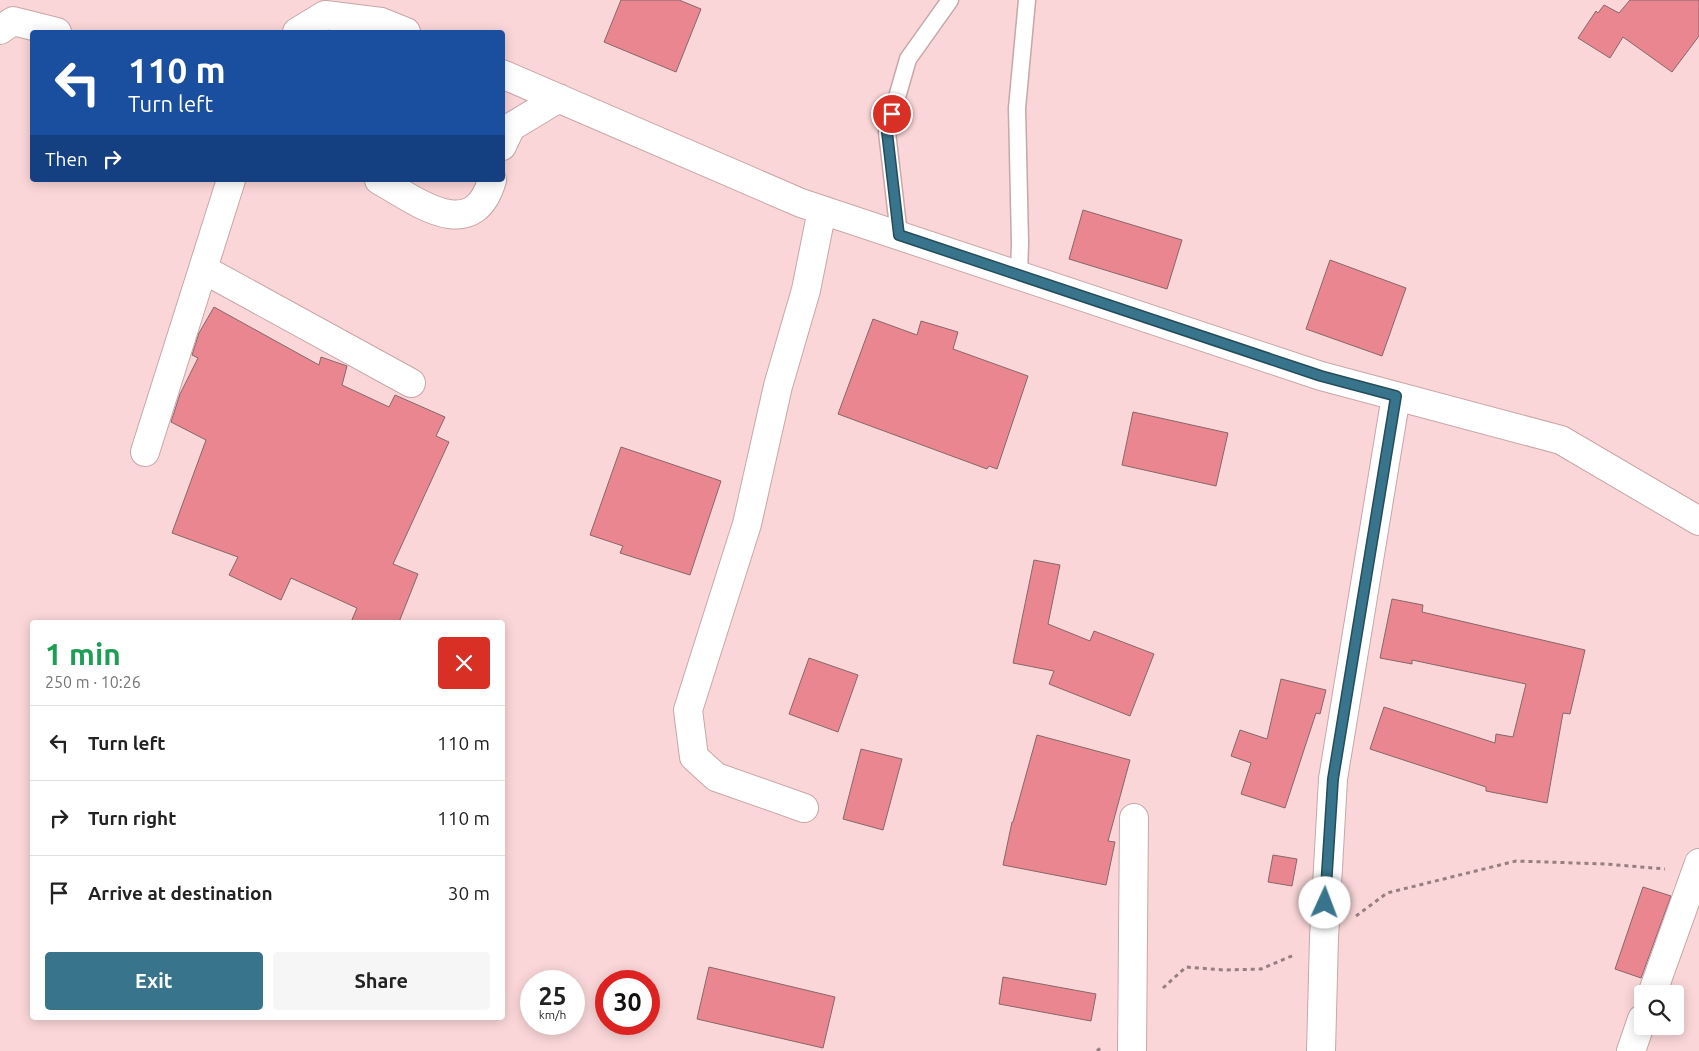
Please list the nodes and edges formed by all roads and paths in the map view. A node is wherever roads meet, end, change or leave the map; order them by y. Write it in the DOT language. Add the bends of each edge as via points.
graph roads {
  1 [pos="950,0"];
  2 [pos="1027,0"];
  3 [pos="0,30"];
  4 [pos="49,30"];
  5 [pos="300,30"];
  6 [pos="401,30"];
  7 [pos="505,75"];
  8 [pos="559,98"];
  9 [pos="505,139"];
  10 [pos="230,182"];
  11 [pos="383,182"];
  12 [pos="491,182"];
  13 [pos="822,210"];
  14 [pos="899,235"];
  15 [pos="203,269"];
  16 [pos="1019,275"];
  17 [pos="411,383"];
  18 [pos="1396,396"];
  19 [pos="145,452"];
  20 [pos="1699,521"];
  21 [pos="804,808"];
  22 [pos="1134,818"];
  23 [pos="1697,867"];
  24 [pos="1324,938"];
  25 [pos="1655,985"];
  26 [pos="1132,1019"];
  27 [pos="1636,1035"];
  28 [pos="1097,1051"];
  29 [pos="1132,1051"];
  30 [pos="1321,1051"];
  31 [pos="1631,1051"];
  1 -- 14 [label="lane" via="908,59 887,132"];
  2 -- 16 [label="lane" via="1017,108"];
  3 -- 4 [label="street" via="13,21"];
  5 -- 6 [label="street" via="326,15 381,22"];
  7 -- 8 [label="street"];
  8 -- 9 [label="street" via="510,127"];
  8 -- 13 [label="street"];
  10 -- 15 [label="street"];
  11 -- 12 [label="street" via="439,213 453,216 477,208"];
  13 -- 14 [label="street"];
  13 -- 21 [label="street" via="806,290 778,386 747,524 688,710 694,757 716,778"];
  14 -- 16 [label="street"];
  15 -- 17 [label="street"];
  15 -- 19 [label="street"];
  16 -- 18 [label="street" via="1321,376"];
  18 -- 20 [label="street" via="1561,440"];
  18 -- 24 [label="street" via="1333,779"];
  22 -- 26 [label="street"];
  23 -- 24 [label="path" via="1516,861 1387,893"];
  23 -- 25 [label="street"];
  24 -- 26 [label="path" via="1300,953 1261,969 1186,967"];
  24 -- 30 [label="street"];
  26 -- 28 [label="path"];
  26 -- 29 [label="street"];
  27 -- 31 [label="street"];
}
